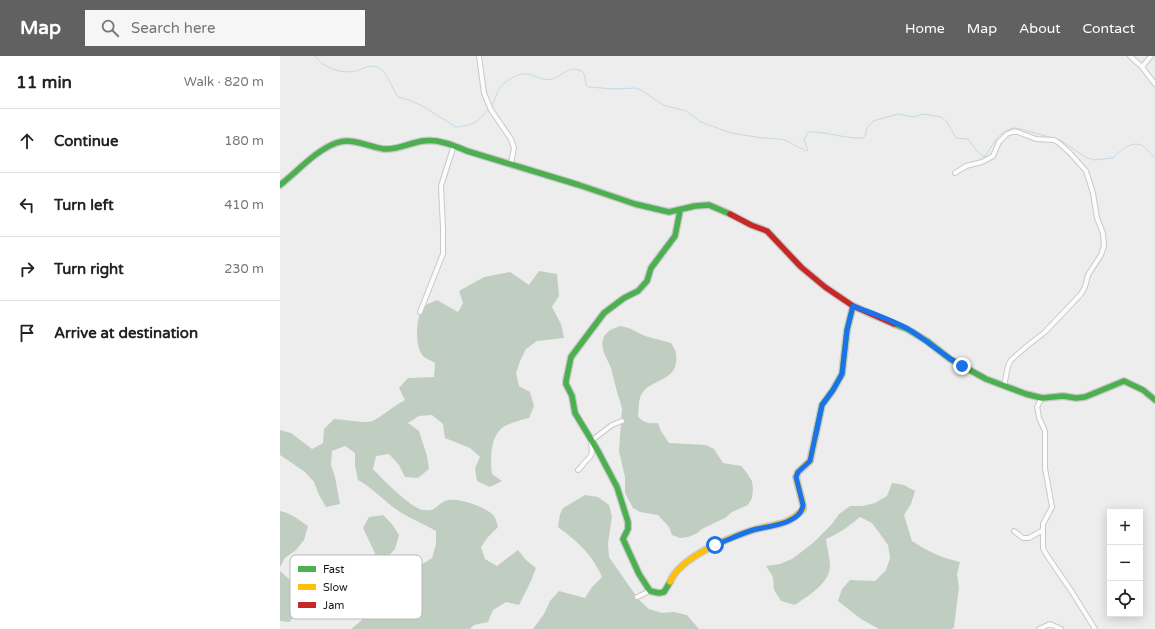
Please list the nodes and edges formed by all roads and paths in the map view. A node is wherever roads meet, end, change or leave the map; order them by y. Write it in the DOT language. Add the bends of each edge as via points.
graph roads {
  1 [pos="478,56"];
  2 [pos="1130,56"];
  3 [pos="1151,56"];
  4 [pos="1142,67"];
  5 [pos="1155,84"];
  6 [pos="454,145"];
  7 [pos="511,163"];
  8 [pos="955,172"];
  9 [pos="280,185"];
  10 [pos="680,211"];
  11 [pos="853,306"];
  12 [pos="420,312"];
  13 [pos="1004,386"];
  14 [pos="1042,398"];
  15 [pos="1155,400"];
  16 [pos="622,421"];
  17 [pos="591,440"];
  18 [pos="578,470"];
  19 [pos="1043,530"];
  20 [pos="1014,531"];
  21 [pos="650,591"];
  22 [pos="637,597"];
  23 [pos="1039,629"];
  24 [pos="1061,629"];
  25 [pos="1094,629"];
  1 -- 7 [label="street" via="488,105 511,139 514,148"];
  2 -- 4 [label="street"];
  3 -- 4 [label="street"];
  4 -- 5 [label="street"];
  6 -- 7 [label="street"];
  6 -- 9 [label="street" via="431,140 390,149 342,141 318,154"];
  6 -- 12 [label="street" via="441,186 443,254"];
  7 -- 10 [label="street" via="635,204 669,212"];
  8 -- 13 [label="street" via="993,156 999,142 1007,134 1015,131 1036,139 1054,140 1086,171 1103,233 1104,246 1101,255 1088,275 1083,291 1045,332 1011,360"];
  10 -- 11 [label="street" via="708,205 767,231 801,267"];
  10 -- 17 [label="street" via="675,236 651,268 647,281 604,313 571,357 566,384 572,396 575,413"];
  11 -- 13 [label="street" via="907,329 950,360"];
  11 -- 21 [label="street" via="847,330 842,374 822,405 810,461 796,477 803,505 801,512 787,522 753,530 703,550 673,575 664,592"];
  13 -- 14 [label="street"];
  14 -- 15 [label="street" via="1085,397 1124,382 1143,390"];
  14 -- 19 [label="street" via="1037,407 1045,431 1045,468 1052,507"];
  16 -- 17 [label="street"];
  17 -- 18 [label="street" via="592,454"];
  17 -- 21 [label="street" via="617,487 628,522 623,540"];
  19 -- 20 [label="street" via="1029,538 1023,538"];
  19 -- 25 [label="street" via="1043,548 1046,554"];
  21 -- 22 [label="street"];
  23 -- 24 [label="street" via="1050,624"];
}
